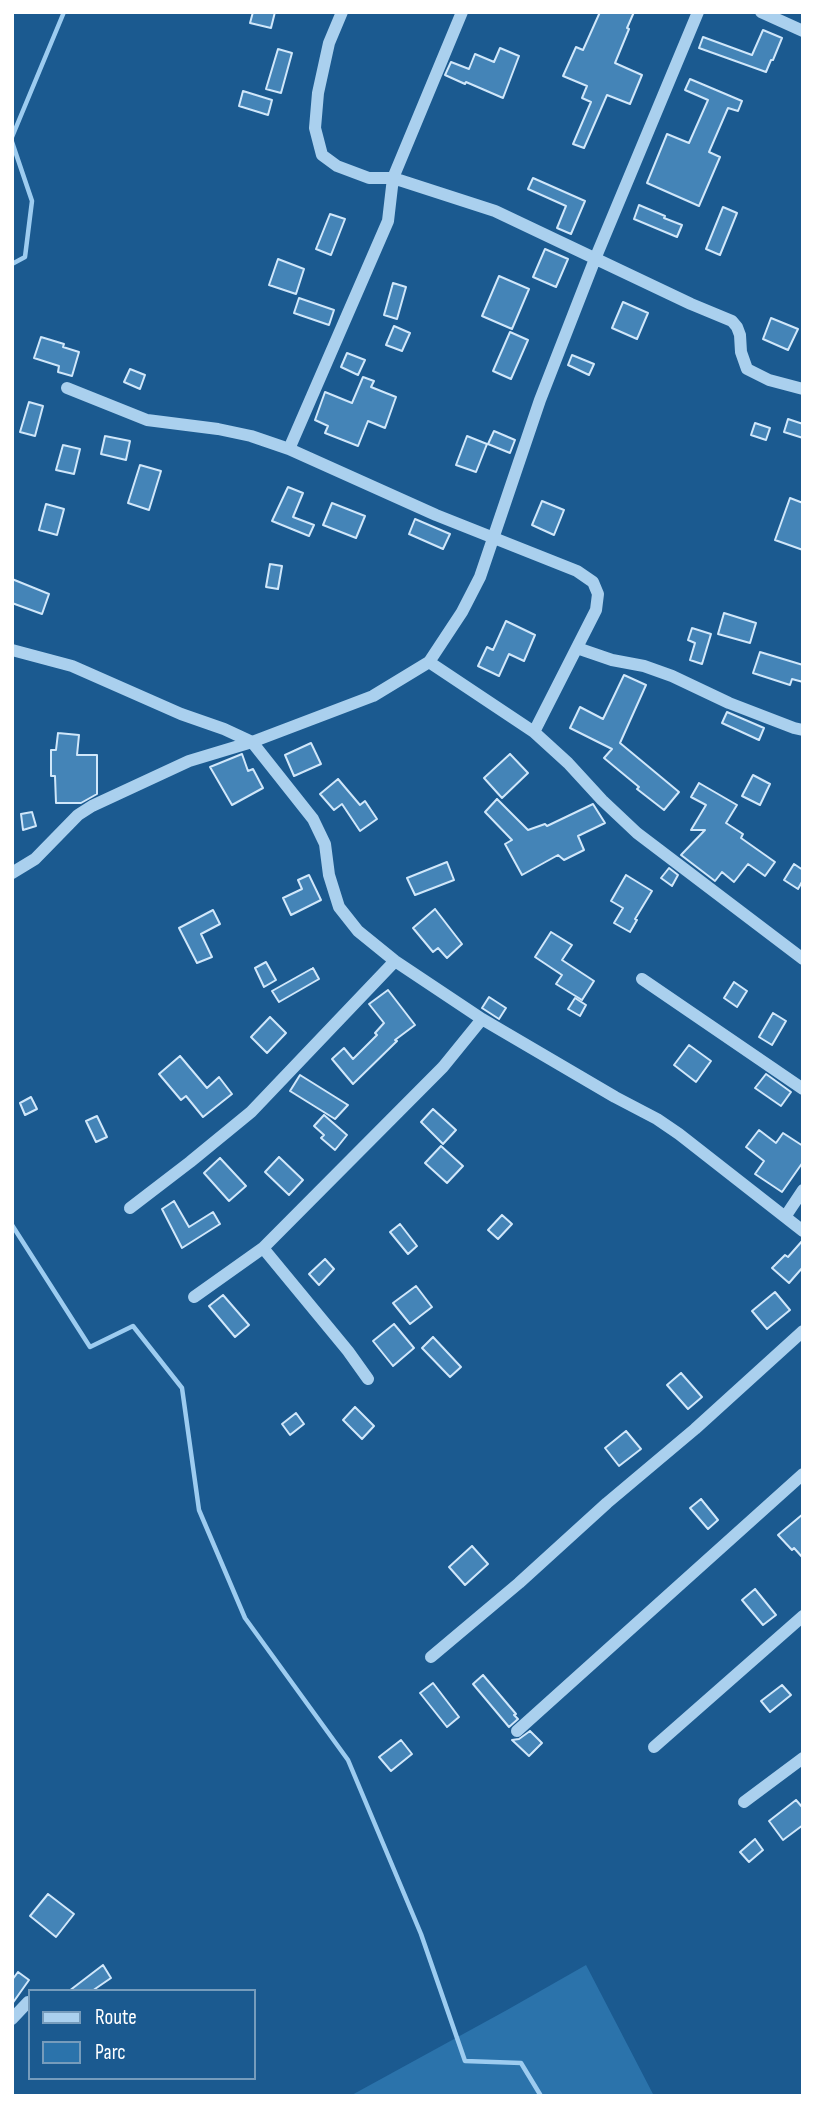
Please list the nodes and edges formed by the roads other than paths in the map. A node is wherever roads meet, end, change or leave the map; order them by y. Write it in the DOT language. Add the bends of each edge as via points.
graph roads {
  1 [pos="342,12"];
  2 [pos="462,12"];
  3 [pos="698,12"];
  4 [pos="761,12"];
  5 [pos="803,31"];
  6 [pos="393,178"];
  7 [pos="595,259"];
  8 [pos="67,388"];
  9 [pos="803,389"];
  10 [pos="289,449"];
  11 [pos="495,537"];
  12 [pos="577,648"];
  13 [pos="12,650"];
  14 [pos="429,662"];
  15 [pos="803,730"];
  16 [pos="534,732"];
  17 [pos="252,742"];
  18 [pos="12,873"];
  19 [pos="803,958"];
  20 [pos="395,961"];
  21 [pos="642,979"];
  22 [pos="482,1019"];
  23 [pos="803,1088"];
  24 [pos="803,1190"];
  25 [pos="130,1208"];
  26 [pos="785,1217"];
  27 [pos="803,1231"];
  28 [pos="264,1248"];
  29 [pos="194,1297"];
  30 [pos="803,1331"];
  31 [pos="368,1379"];
  32 [pos="803,1474"];
  33 [pos="803,1616"];
  34 [pos="431,1657"];
  35 [pos="517,1731"];
  36 [pos="654,1747"];
  37 [pos="803,1758"];
  38 [pos="744,1802"];
  39 [pos="28,2002"];
  40 [pos="12,2019"];
  1 -- 6 [label="street" via="329,43 318,93 314,128 322,155 369,178"];
  2 -- 6 [label="street"];
  3 -- 7 [label="street"];
  4 -- 5 [label="street"];
  6 -- 7 [label="street" via="495,211"];
  6 -- 10 [label="street" via="387,221"];
  7 -- 9 [label="street" via="732,321 747,369"];
  7 -- 11 [label="street" via="540,400"];
  8 -- 10 [label="street" via="148,420 218,429"];
  10 -- 11 [label="street"];
  11 -- 12 [label="street" via="593,582 598,594 596,610"];
  11 -- 14 [label="street" via="462,612"];
  12 -- 15 [label="street" via="672,676"];
  12 -- 16 [label="street"];
  13 -- 17 [label="street" via="72,666"];
  14 -- 16 [label="street"];
  14 -- 17 [label="street" via="373,696"];
  16 -- 19 [label="street" via="637,833"];
  17 -- 18 [label="street" via="190,761 92,806 35,859"];
  17 -- 20 [label="street" via="313,819 325,844 339,907 358,931"];
  20 -- 22 [label="street"];
  20 -- 25 [label="street" via="250,1112"];
  21 -- 23 [label="street"];
  22 -- 26 [label="street" via="657,1119"];
  22 -- 28 [label="street" via="443,1067"];
  24 -- 26 [label="street"];
  26 -- 27 [label="street"];
  28 -- 29 [label="street"];
  28 -- 31 [label="street"];
  30 -- 34 [label="street"];
  32 -- 35 [label="street"];
  33 -- 36 [label="street"];
  37 -- 38 [label="street"];
  39 -- 40 [label="street"];
}
